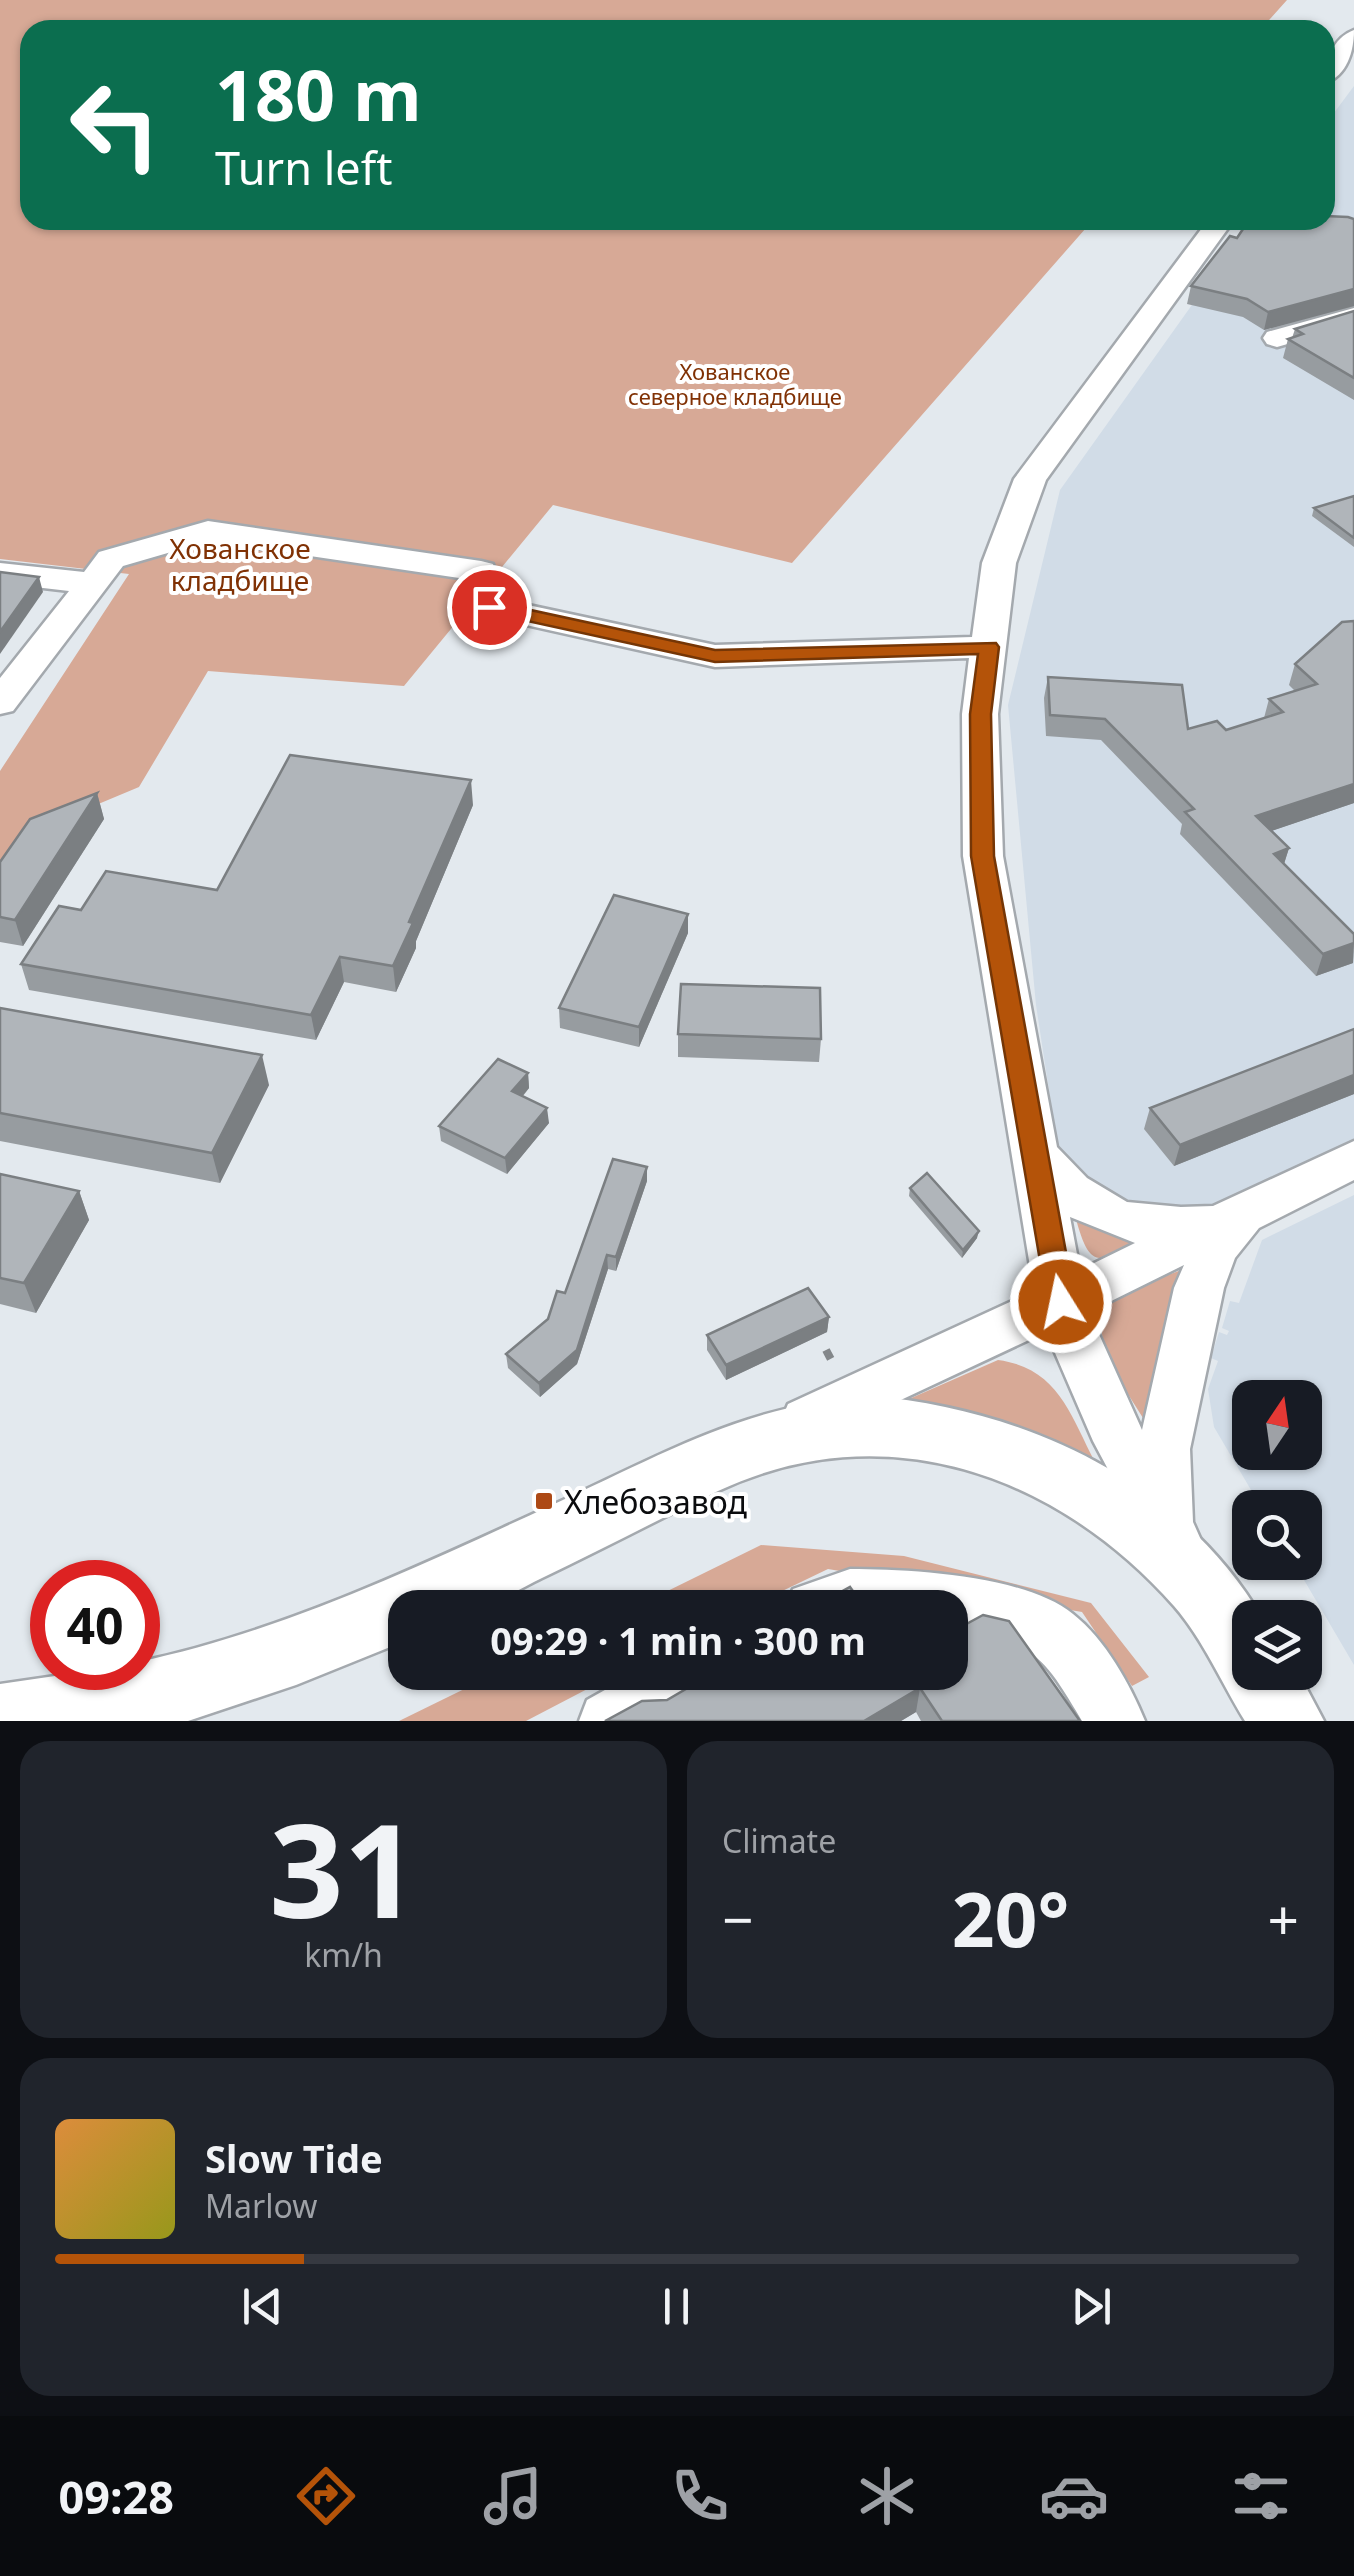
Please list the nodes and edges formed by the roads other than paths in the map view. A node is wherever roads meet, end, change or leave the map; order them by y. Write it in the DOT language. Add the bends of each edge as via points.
graph roads {
  1 [pos="1214,230"];
  2 [pos="1354,316"];
  3 [pos="1277,338"];
  4 [pos="0,573"];
  5 [pos="93,583"];
  6 [pos="988,647"];
  7 [pos="0,703"];
  8 [pos="1037,1156"];
  9 [pos="1354,1159"];
  10 [pos="1243,1214"];
  11 [pos="1061,1302"];
  12 [pos="761,1442"];
  13 [pos="1186,1561"];
  14 [pos="968,1609"];
  15 [pos="1232,1635"];
  16 [pos="663,1690"];
  17 [pos="1267,1690"];
  18 [pos="114,1713"];
  19 [pos="0,1720"];
  20 [pos="608,1721"];
  21 [pos="1116,1721"];
  22 [pos="1286,1721"];
  1 -- 6 [label="street" via="1030,479 1000,563"];
  2 -- 3 [label="street"];
  4 -- 5 [label="street"];
  5 -- 6 [label="street" via="111,559 208,532 481,570 489,607 715,656"];
  5 -- 7 [label="street"];
  6 -- 8 [label="street" via="980,714 983,856"];
  8 -- 10 [label="street" via="1054,1180 1093,1210 1148,1226 1187,1228"];
  8 -- 11 [label="street"];
  9 -- 10 [label="street"];
  10 -- 11 [label="street"];
  10 -- 13 [label="street" via="1206,1264 1164,1448 1166,1505"];
  11 -- 12 [label="street"];
  11 -- 13 [label="street" via="1109,1422"];
  12 -- 13 [label="main road" via="820,1428 877,1426 995,1447 1054,1471"];
  12 -- 18 [label="main road" via="435,1594"];
  13 -- 15 [label="main road"];
  14 -- 21 [label="street" via="1042,1624"];
  16 -- 20 [label="street"];
  17 -- 22 [label="main road"];
  18 -- 19 [label="main road"];
}
